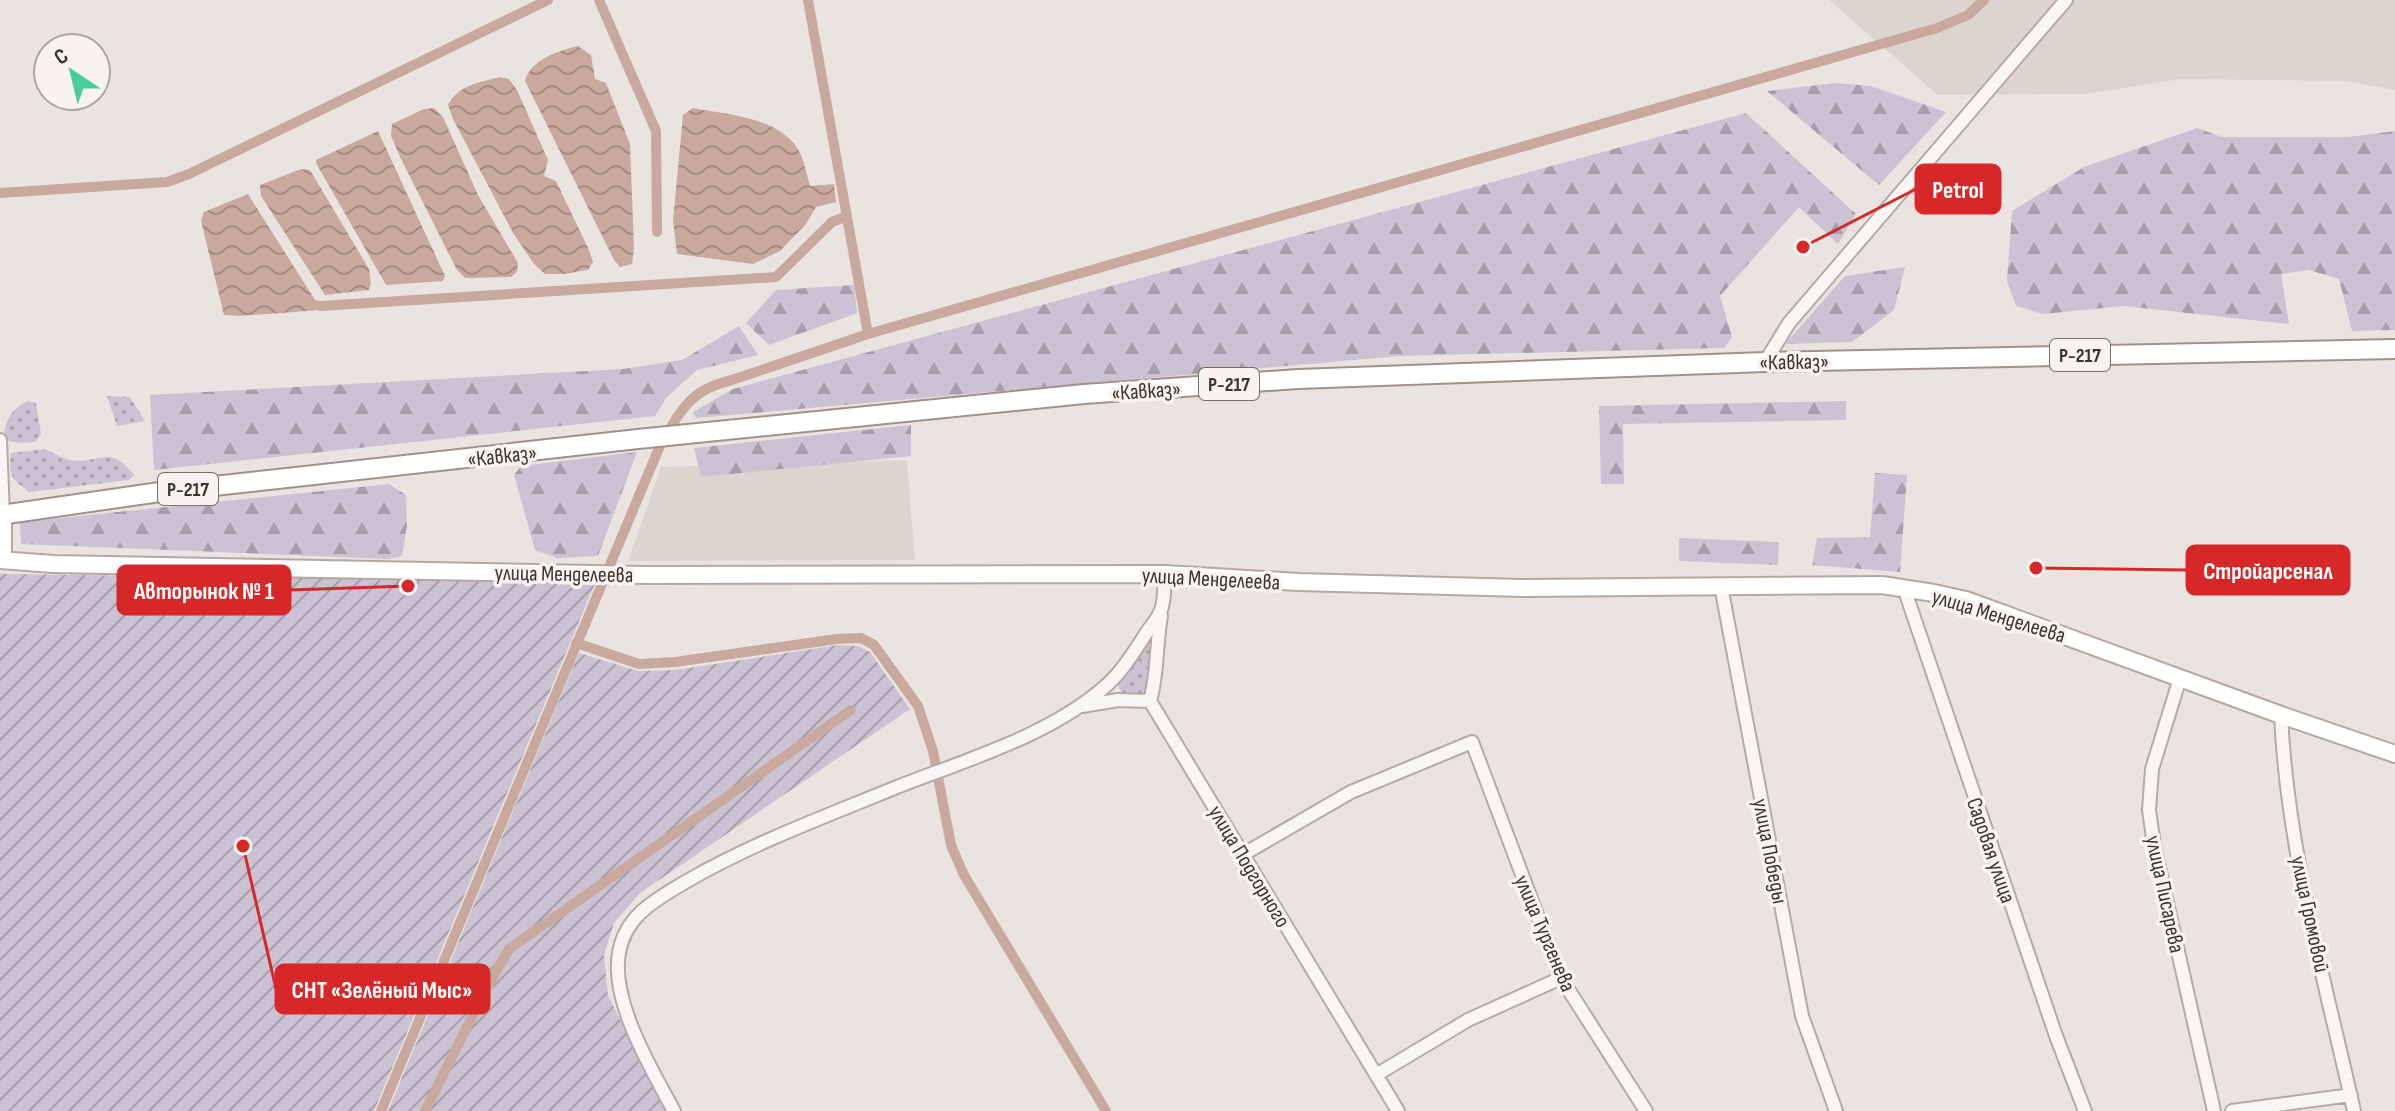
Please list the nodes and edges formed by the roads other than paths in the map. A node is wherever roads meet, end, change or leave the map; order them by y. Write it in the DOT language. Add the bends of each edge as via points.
graph roads {
  1 [pos="2066,0"];
  2 [pos="2395,349"];
  3 [pos="1765,362"];
  4 [pos="0,440"];
  5 [pos="2,515"];
  6 [pos="2,560"];
  7 [pos="1165,574"];
  8 [pos="1721,586"];
  9 [pos="1904,588"];
  10 [pos="1162,609"];
  11 [pos="2180,678"];
  12 [pos="1150,701"];
  13 [pos="1081,706"];
  14 [pos="2281,715"];
  15 [pos="2395,754"];
  16 [pos="1242,855"];
  17 [pos="1561,978"];
  18 [pos="1376,1075"];
  19 [pos="2351,1095"];
  20 [pos="674,1111"];
  21 [pos="1398,1111"];
  22 [pos="1646,1111"];
  23 [pos="1836,1111"];
  24 [pos="2085,1111"];
  25 [pos="2214,1111"];
  26 [pos="2232,1111"];
  27 [pos="2354,1111"];
  1 -- 3 [label="street" via="1789,323"];
  2 -- 3 [label="highway, «Кавказ» / Р-217"];
  3 -- 5 [label="highway, «Кавказ» / Р-217" via="1282,380 1084,394 160,492"];
  4 -- 5 [label="street"];
  5 -- 6 [label="main road"];
  6 -- 7 [label="main road, улица Менделеева" via="646,575"];
  7 -- 8 [label="main road, улица Менделеева" via="1523,588"];
  7 -- 10 [label="street"];
  8 -- 9 [label="main road, улица Менделеева"];
  8 -- 23 [label="street, улица Победы" via="1802,1016"];
  9 -- 11 [label="main road, улица Менделеева" via="1966,600"];
  9 -- 24 [label="street, Садовая улица"];
  10 -- 12 [label="street"];
  10 -- 13 [label="street" via="1132,656"];
  11 -- 14 [label="main road, улица Менделеева"];
  11 -- 25 [label="street, улица Писарева" via="2152,769 2149,810"];
  12 -- 13 [label="street"];
  12 -- 16 [label="street, улица Подгорного"];
  13 -- 20 [label="street" via="1016,740 717,864 648,904 626,930 618,955 620,995"];
  14 -- 15 [label="main road, улица Менделеева"];
  14 -- 19 [label="street, улица Громовой" via="2303,884"];
  16 -- 17 [label="street, улица Тургенева" via="1351,792 1472,742"];
  16 -- 18 [label="street, улица Подгорного"];
  17 -- 18 [label="street" via="1468,1020"];
  17 -- 22 [label="street, улица Тургенева"];
  18 -- 21 [label="street, улица Подгорного"];
  19 -- 26 [label="street"];
  19 -- 27 [label="street, улица Громовой"];
}
